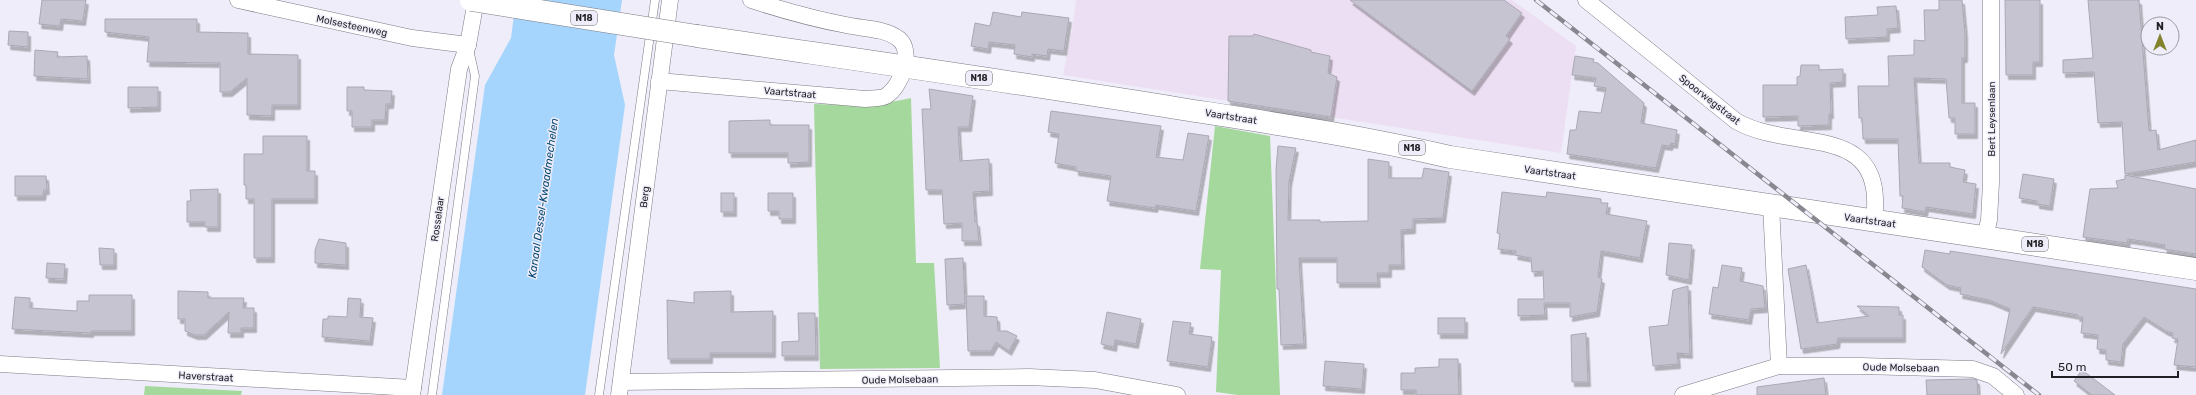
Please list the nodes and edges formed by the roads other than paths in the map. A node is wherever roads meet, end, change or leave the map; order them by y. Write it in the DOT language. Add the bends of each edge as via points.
graph roads {
  1 [pos="238,0"];
  2 [pos="471,0"];
  3 [pos="476,0"];
  4 [pos="655,0"];
  5 [pos="670,0"];
  6 [pos="751,0"];
  7 [pos="1586,0"];
  8 [pos="1991,0"];
  9 [pos="468,45"];
  10 [pos="905,68"];
  11 [pos="651,80"];
  12 [pos="1771,205"];
  13 [pos="1874,220"];
  14 [pos="1984,237"];
  15 [pos="2196,269"];
  16 [pos="0,364"];
  17 [pos="1779,366"];
  18 [pos="620,388"];
  19 [pos="412,391"];
  20 [pos="432,395"];
  21 [pos="599,395"];
  22 [pos="1177,395"];
  23 [pos="1683,395"];
  24 [pos="2016,395"];
  1 -- 9 [label="street, Molsesteenweg" via="412,38"];
  2 -- 10 [label="main road, Vaartstraat / N18, bridge"];
  3 -- 9 [label="street, Rosselaar"];
  4 -- 11 [label="lane"];
  5 -- 11 [label="street, Berg"];
  6 -- 10 [label="street, Vaartstraat" via="846,25 885,32 900,40 904,50"];
  7 -- 13 [label="street, Spoorwegstraat" via="1736,121 1751,130 1832,145 1858,156 1874,185"];
  8 -- 14 [label="street, Bert Leysenlaan" via="1991,183 1989,220"];
  9 -- 19 [label="street, Rosselaar" via="459,69"];
  9 -- 20 [label="lane" via="475,76"];
  10 -- 11 [label="street, Vaartstraat" via="897,87 885,97 865,99"];
  10 -- 12 [label="main road, Vaartstraat / N18" via="1053,88 1380,140 1450,157"];
  11 -- 18 [label="street, Berg"];
  11 -- 21 [label="lane"];
  12 -- 13 [label="main road, Vaartstraat / N18"];
  12 -- 17 [label="street"];
  13 -- 14 [label="main road, Vaartstraat / N18"];
  14 -- 15 [label="main road, Vaartstraat / N18"];
  16 -- 19 [label="street, Haverstraat"];
  17 -- 23 [label="street, Oude Molsebaan"];
  17 -- 24 [label="street, Oude Molsebaan" via="1974,370 1993,376"];
  18 -- 22 [label="street, Oude Molsebaan" via="1029,377 1094,380"];
}
